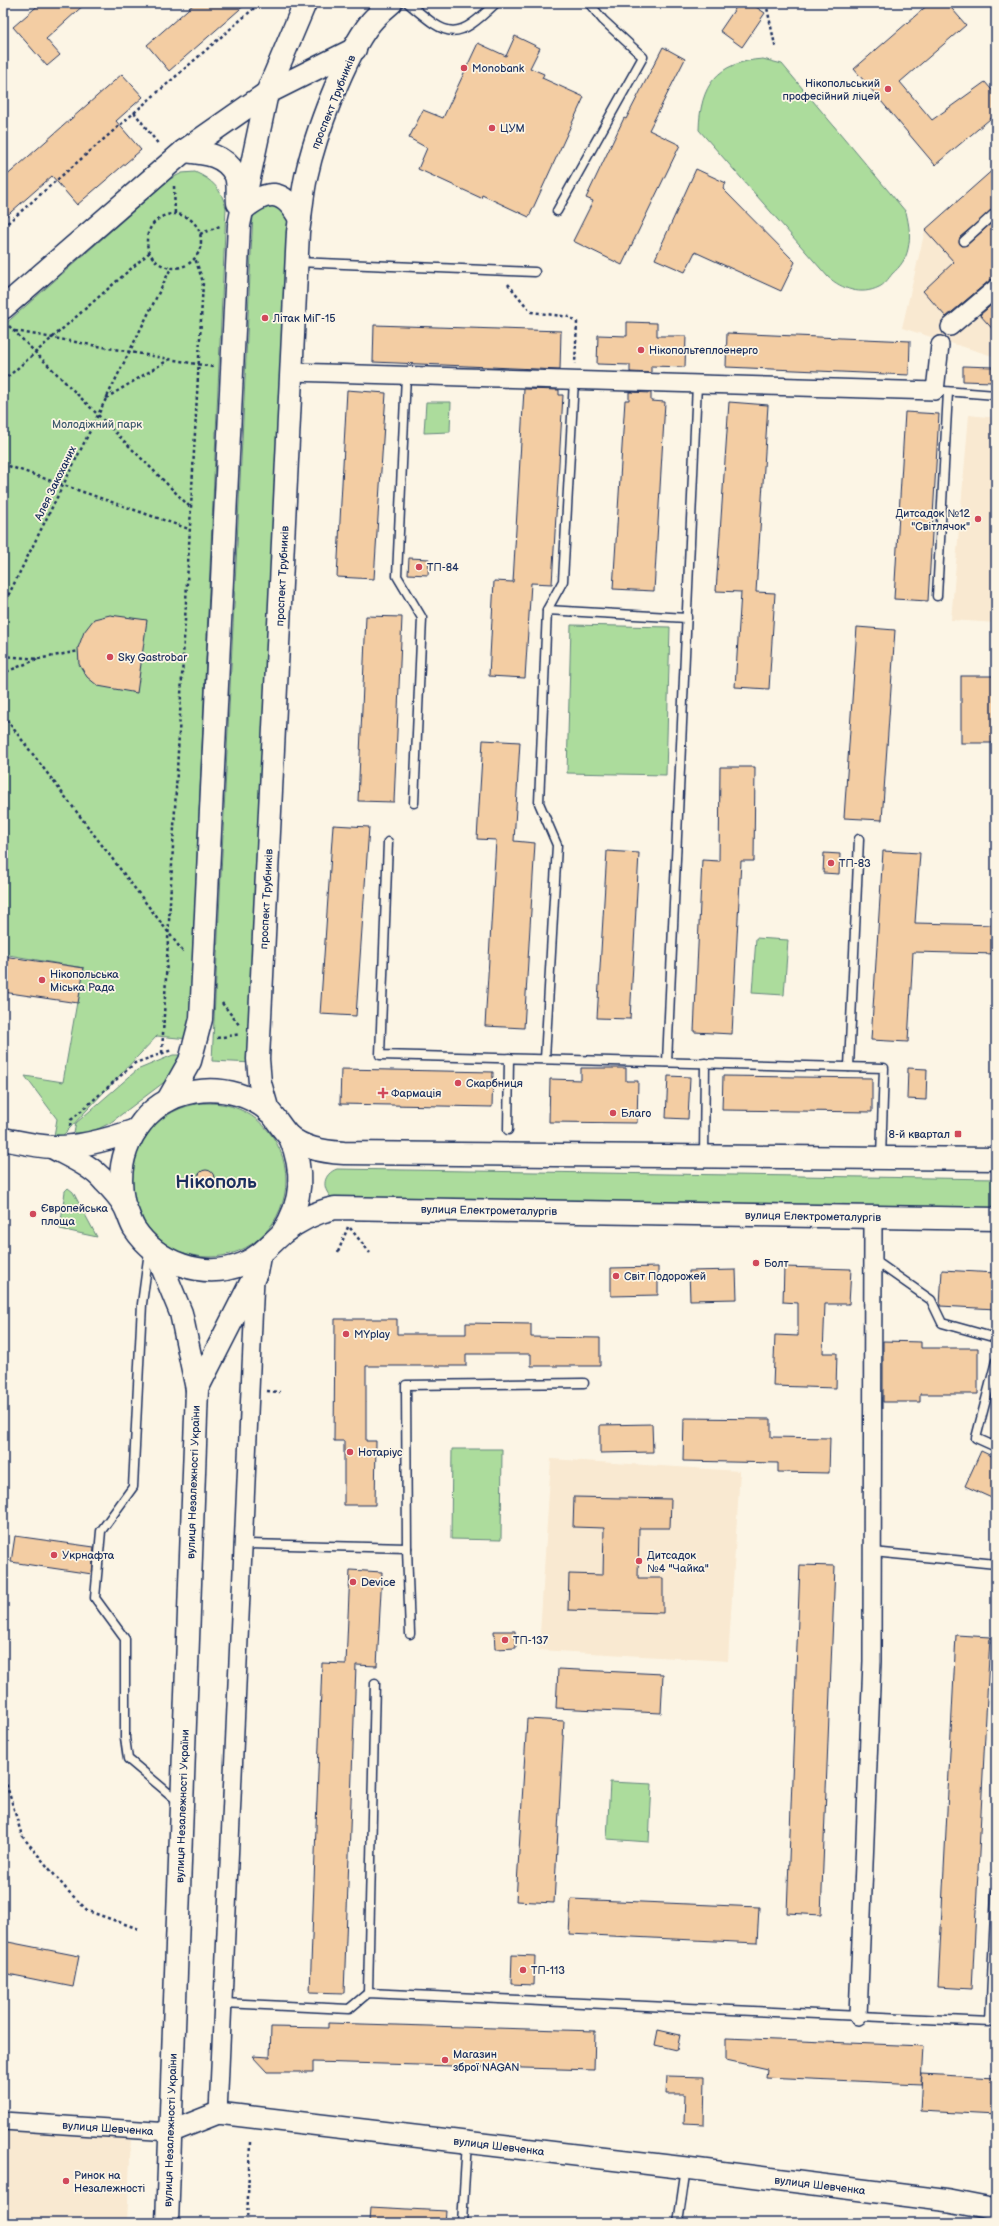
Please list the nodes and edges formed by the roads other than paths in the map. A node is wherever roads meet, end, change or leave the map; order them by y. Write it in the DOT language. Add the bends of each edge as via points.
graph roads {
  1 [pos="305,3"];
  2 [pos="391,3"];
  3 [pos="408,3"];
  4 [pos="496,3"];
  5 [pos="589,3"];
  6 [pos="355,49"];
  7 [pos="267,92"];
  8 [pos="184,151"];
  9 [pos="557,211"];
  10 [pos="996,212"];
  11 [pos="300,219"];
  12 [pos="236,220"];
  13 [pos="964,241"];
  14 [pos="297,262"];
  15 [pos="535,272"];
  16 [pos="996,288"];
  17 [pos="5,316"];
  18 [pos="950,327"];
  19 [pos="940,345"];
  20 [pos="291,372"];
  21 [pos="406,375"];
  22 [pos="574,380"];
  23 [pos="697,384"];
  24 [pos="942,391"];
  25 [pos="996,395"];
  26 [pos="937,596"];
  27 [pos="547,610"];
  28 [pos="687,618"];
  29 [pos="414,803"];
  30 [pos="859,839"];
  31 [pos="388,842"];
  32 [pos="509,1058"];
  33 [pos="545,1059"];
  34 [pos="667,1062"];
  35 [pos="705,1063"];
  36 [pos="849,1067"];
  37 [pos="168,1100"];
  38 [pos="268,1111"];
  39 [pos="136,1130"];
  40 [pos="508,1130"];
  41 [pos="290,1137"];
  42 [pos="3,1139"];
  43 [pos="52,1147"];
  44 [pos="704,1157"];
  45 [pos="881,1158"];
  46 [pos="996,1159"];
  47 [pos="124,1205"];
  48 [pos="873,1217"];
  49 [pos="996,1219"];
  50 [pos="283,1233"];
  51 [pos="153,1249"];
  52 [pos="873,1259"];
  53 [pos="257,1264"];
  54 [pos="996,1338"];
  55 [pos="996,1361"];
  56 [pos="584,1383"];
  57 [pos="197,1389"];
  58 [pos="996,1447"];
  59 [pos="244,1544"];
  60 [pos="407,1548"];
  61 [pos="873,1552"];
  62 [pos="996,1564"];
  63 [pos="410,1634"];
  64 [pos="375,1683"];
  65 [pos="182,1805"];
  66 [pos="996,1892"];
  67 [pos="368,1993"];
  68 [pos="223,2003"];
  69 [pos="858,2016"];
  70 [pos="218,2113"];
  71 [pos="3,2121"];
  72 [pos="170,2132"];
  73 [pos="467,2142"];
  74 [pos="686,2168"];
  75 [pos="996,2210"];
  76 [pos="167,2223"];
  77 [pos="462,2223"];
  78 [pos="678,2223"];
  1 -- 7 [label="main road"];
  2 -- 6 [label="main road, проспект Трубників" via="371,22"];
  3 -- 4 [label="lane" via="436,26 447,30 462,30 473,25"];
  5 -- 9 [label="lane" via="603,20 643,57"];
  6 -- 7 [label="main road, проспект Трубників"];
  6 -- 11 [label="main road, проспект Трубників" via="334,92 315,142"];
  7 -- 8 [label="main road, проспект Трубників"];
  7 -- 12 [label="main road"];
  8 -- 12 [label="main road" via="211,154 222,159 236,175"];
  8 -- 17 [label="main road, проспект Трубників"];
  10 -- 13 [label="lane"];
  11 -- 12 [label="main road" via="293,206 271,194 257,198"];
  11 -- 14 [label="main road, проспект Трубників"];
  12 -- 37 [label="main road" via="232,370 201,1019 190,1061"];
  14 -- 15 [label="lane"];
  14 -- 20 [label="main road, проспект Трубників"];
  16 -- 18 [label="street"];
  19 -- 24 [label="street"];
  20 -- 21 [label="street"];
  20 -- 38 [label="main road, проспект Трубників" via="258,1059 260,1083"];
  21 -- 22 [label="street"];
  21 -- 29 [label="lane" via="397,576 422,618"];
  22 -- 23 [label="street"];
  22 -- 27 [label="lane" via="563,581"];
  23 -- 24 [label="street"];
  23 -- 28 [label="lane"];
  24 -- 25 [label="lane"];
  24 -- 26 [label="lane"];
  27 -- 28 [label="lane"];
  27 -- 33 [label="lane" via="539,803 557,845"];
  28 -- 34 [label="lane"];
  30 -- 36 [label="lane"];
  31 -- 32 [label="lane" via="380,1055"];
  32 -- 33 [label="lane"];
  32 -- 40 [label="lane"];
  33 -- 34 [label="lane"];
  34 -- 35 [label="lane"];
  35 -- 36 [label="lane"];
  35 -- 44 [label="lane"];
  36 -- 45 [label="lane" via="884,1068"];
  37 -- 38 [label="main road" via="202,1090 220,1090 248,1098"];
  37 -- 39 [label="main road" via="145,1118"];
  38 -- 41 [label="main road"];
  39 -- 43 [label="main road, вулиця Електрометалургів" via="90,1143"];
  39 -- 47 [label="main road" via="126,1148 121,1169"];
  41 -- 44 [label="main road" via="315,1148 357,1154"];
  41 -- 50 [label="main road" via="296,1152 300,1186 292,1219"];
  42 -- 43 [label="main road, вулиця Електрометалургів"];
  43 -- 47 [label="main road, вулиця Електрометалургів" via="104,1180"];
  44 -- 45 [label="main road"];
  45 -- 46 [label="main road"];
  47 -- 51 [label="main road, вулиця Електрометалургів" via="134,1227"];
  48 -- 49 [label="main road, вулиця Електрометалургів"];
  48 -- 50 [label="main road, вулиця Електрометалургів" via="345,1208 323,1211"];
  48 -- 52 [label="street"];
  50 -- 53 [label="main road, вулиця Електрометалургів"];
  51 -- 53 [label="main road, вулиця Електрометалургів" via="172,1262 189,1268 225,1269 243,1264"];
  51 -- 57 [label="main road" via="181,1313"];
  51 -- 65 [label="lane" via="142,1304 133,1487 101,1530 95,1598 125,1639 125,1738 128,1760"];
  52 -- 54 [label="lane" via="931,1300 942,1323"];
  52 -- 61 [label="street"];
  53 -- 57 [label="main road"];
  53 -- 59 [label="street"];
  55 -- 58 [label="lane" via="976,1438"];
  56 -- 60 [label="lane" via="406,1385"];
  57 -- 65 [label="main road, вулиця Незалежності України"];
  59 -- 60 [label="lane"];
  59 -- 68 [label="street"];
  60 -- 63 [label="lane"];
  61 -- 62 [label="lane"];
  61 -- 69 [label="street" via="872,1661"];
  64 -- 67 [label="lane"];
  65 -- 72 [label="main road, вулиця Незалежності України"];
  66 -- 69 [label="lane" via="990,2022"];
  67 -- 68 [label="lane" via="349,2009"];
  67 -- 69 [label="lane"];
  68 -- 70 [label="street"];
  70 -- 72 [label="street, вулиця Шевченка"];
  70 -- 73 [label="street, вулиця Шевченка"];
  71 -- 72 [label="street, вулиця Шевченка"];
  72 -- 76 [label="main road, вулиця Незалежності України"];
  73 -- 74 [label="street, вулиця Шевченка"];
  73 -- 77 [label="lane"];
  74 -- 75 [label="street, вулиця Шевченка" via="950,2201"];
  74 -- 78 [label="lane"];
}
